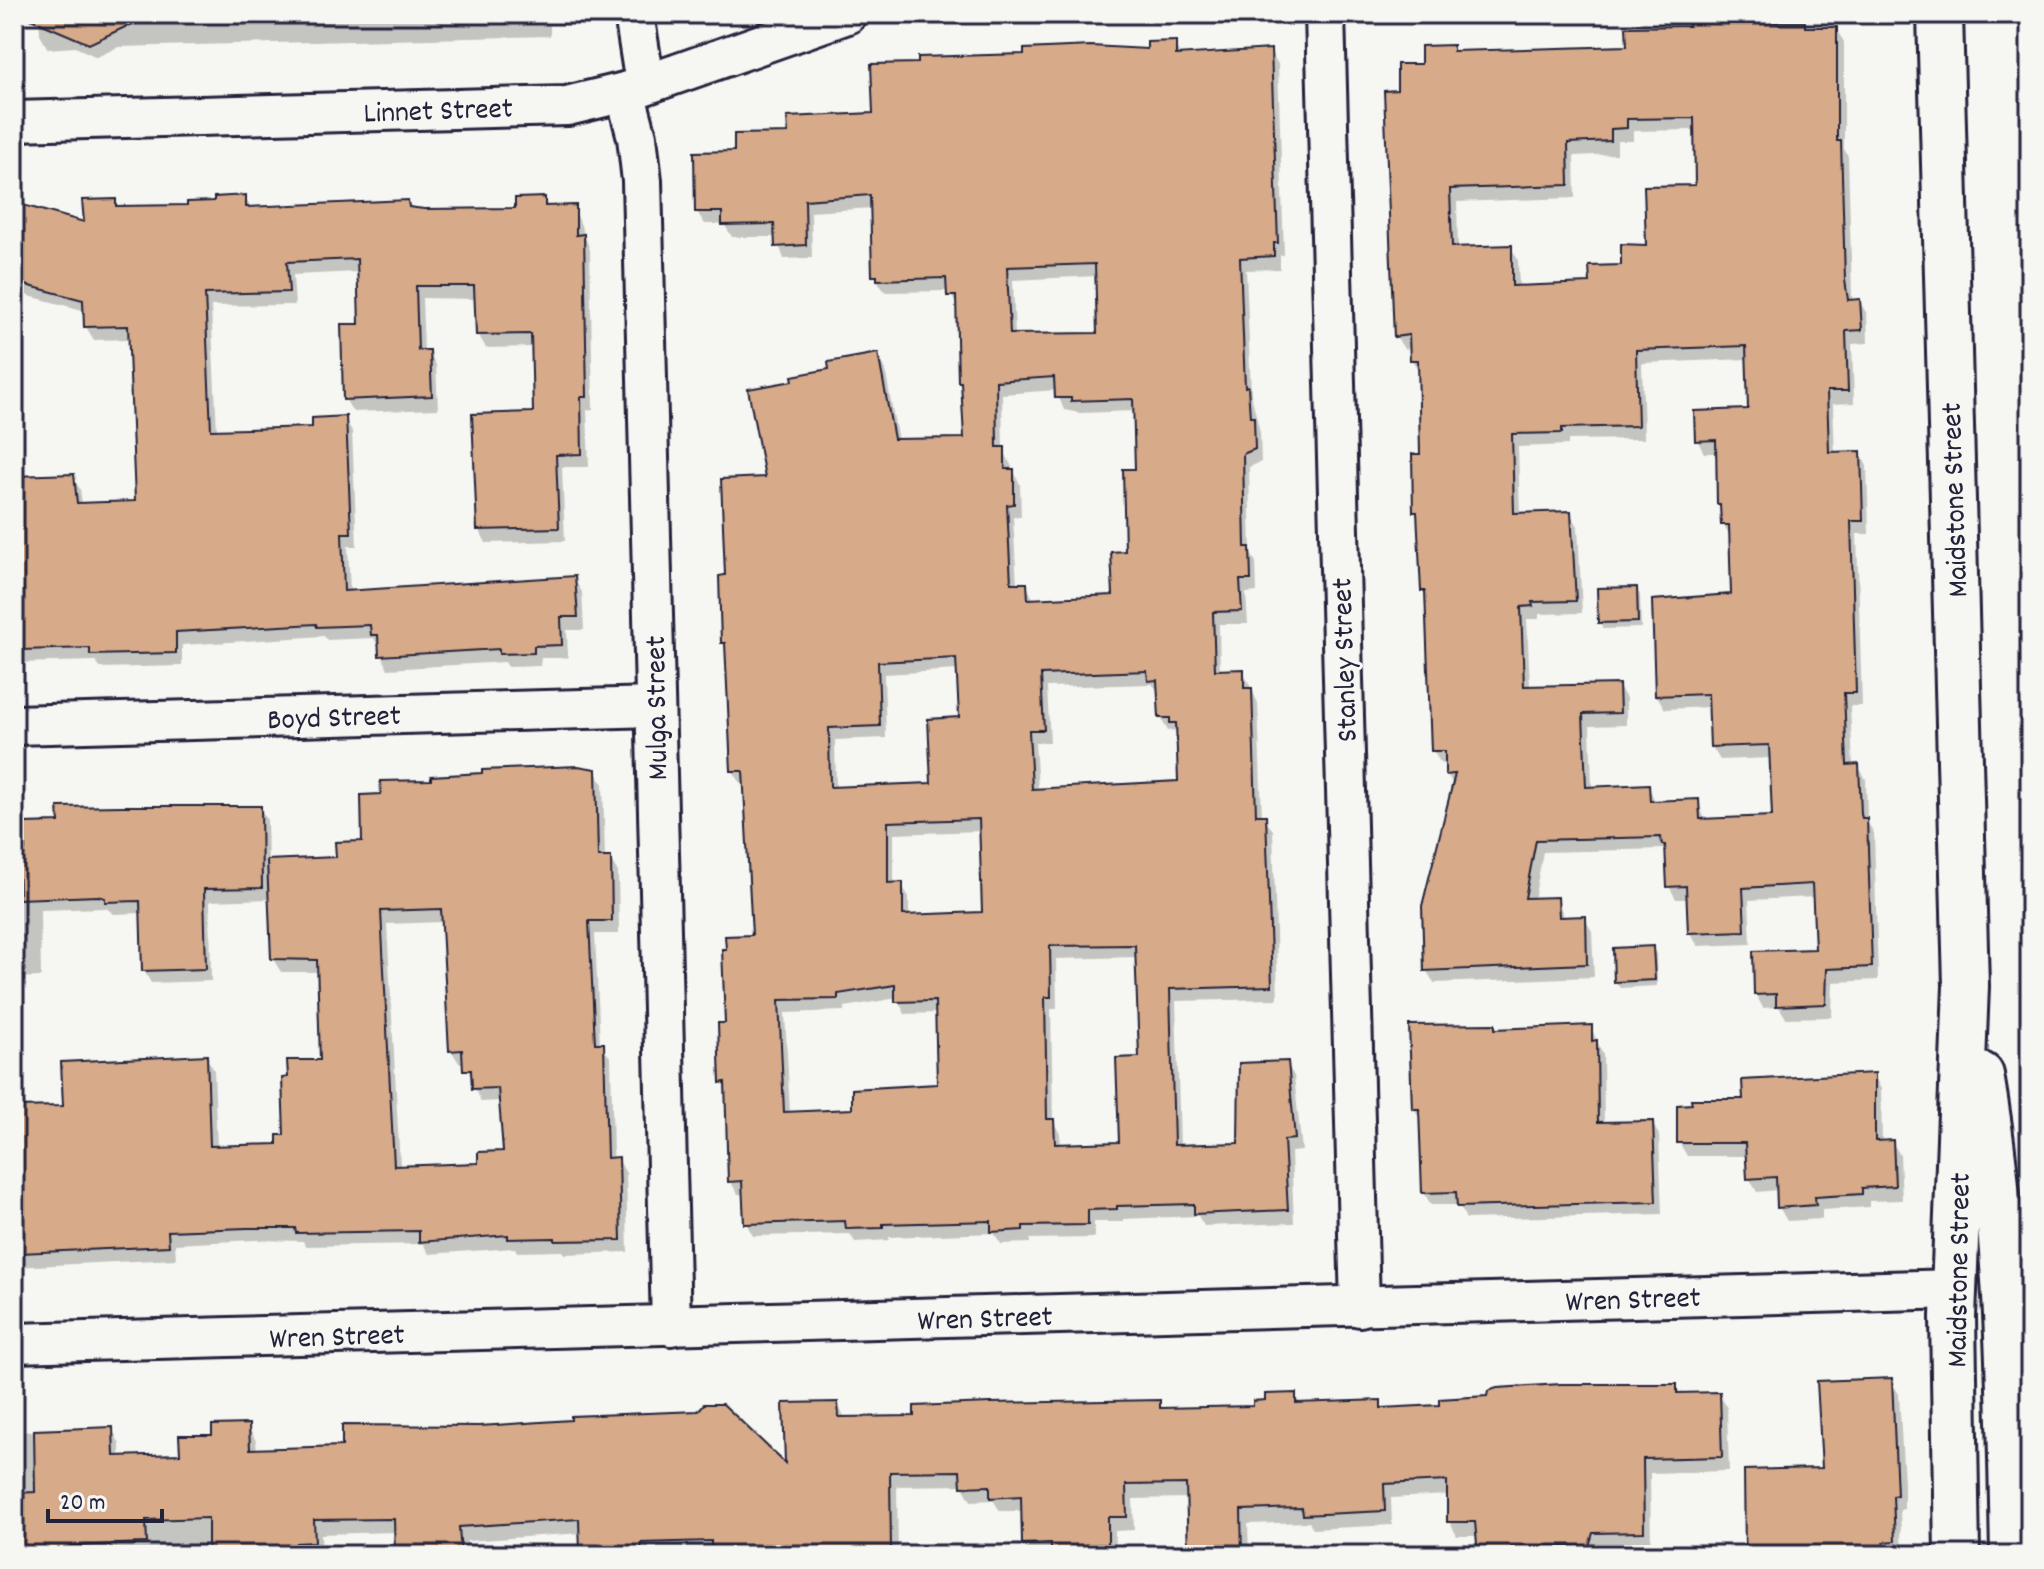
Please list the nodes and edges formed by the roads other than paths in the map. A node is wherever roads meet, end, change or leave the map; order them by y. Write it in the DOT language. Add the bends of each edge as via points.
graph roads {
  1 [pos="634,14"];
  2 [pos="847,14"];
  3 [pos="1325,14"];
  4 [pos="1940,14"];
  5 [pos="638,87"];
  6 [pos="14,121"];
  7 [pos="655,707"];
  8 [pos="14,725"];
  9 [pos="1966,986"];
  10 [pos="1956,1289"];
  11 [pos="1360,1307"];
  12 [pos="2017,1313"];
  13 [pos="671,1326"];
  14 [pos="14,1343"];
  15 [pos="1957,1555"];
  16 [pos="2013,1555"];
  1 -- 5 [label="street, Mulga Street" via="642,65"];
  2 -- 5 [label="street, Linnet Street"];
  3 -- 11 [label="street, Stanley Street"];
  4 -- 9 [label="main road, Maidstone Street"];
  5 -- 6 [label="street, Linnet Street" via="567,106"];
  5 -- 7 [label="street, Mulga Street"];
  7 -- 8 [label="street, Boyd Street"];
  7 -- 13 [label="street, Mulga Street"];
  9 -- 10 [label="main road, Maidstone Street"];
  9 -- 12 [label="main road, Maidstone Street"];
  10 -- 11 [label="street, Wren Street"];
  10 -- 12 [label="main road"];
  10 -- 15 [label="main road, Maidstone Street"];
  11 -- 13 [label="street, Wren Street"];
  12 -- 16 [label="main road, Maidstone Street"];
  13 -- 14 [label="street, Wren Street"];
}
